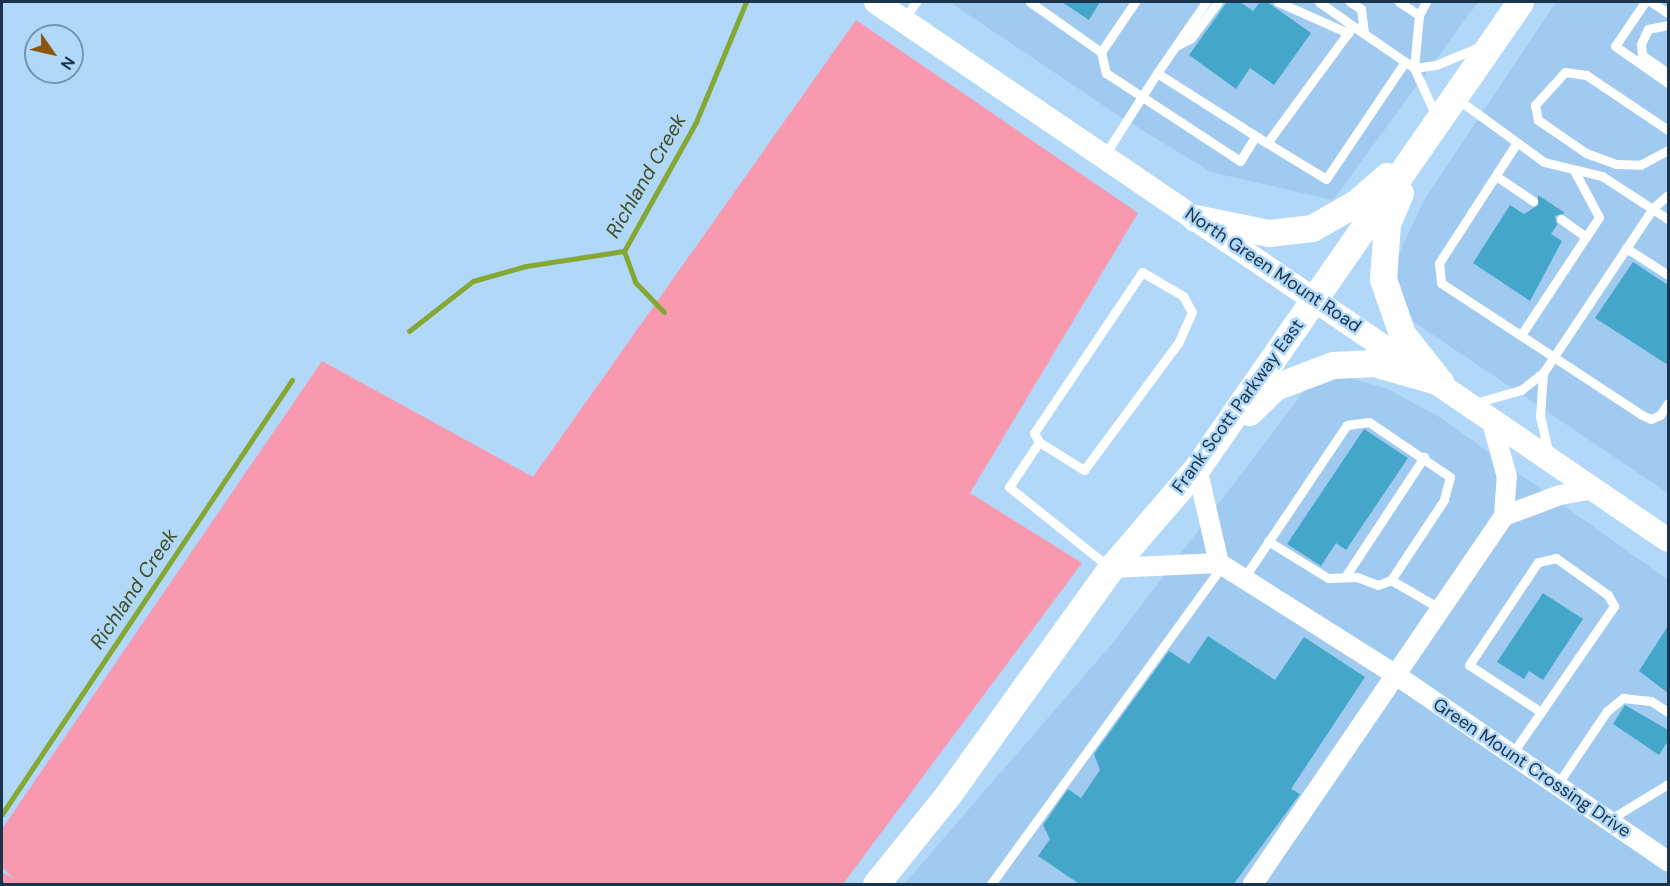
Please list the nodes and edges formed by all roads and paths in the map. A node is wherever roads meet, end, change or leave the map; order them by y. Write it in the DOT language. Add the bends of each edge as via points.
graph roads {
  1 [pos="876,2"];
  2 [pos="1030,2"];
  3 [pos="1135,2"];
  4 [pos="1206,2"];
  5 [pos="1218,2"];
  6 [pos="1278,2"];
  7 [pos="1319,2"];
  8 [pos="1350,2"];
  9 [pos="1399,2"];
  10 [pos="1426,2"];
  11 [pos="1520,2"];
  12 [pos="1645,2"];
  13 [pos="1651,2"];
  14 [pos="1293,3"];
  15 [pos="1042,5"];
  16 [pos="910,11"];
  17 [pos="1668,13"];
  18 [pos="1419,15"];
  19 [pos="1668,25"];
  20 [pos="1351,30"];
  21 [pos="1364,34"];
  22 [pos="1493,41"];
  23 [pos="1174,47"];
  24 [pos="1101,52"];
  25 [pos="1405,62"];
  26 [pos="1414,68"];
  27 [pos="1157,73"];
  28 [pos="1668,74"];
  29 [pos="1668,83"];
  30 [pos="1454,97"];
  31 [pos="1142,99"];
  32 [pos="1437,122"];
  33 [pos="1668,130"];
  34 [pos="1255,137"];
  35 [pos="1267,142"];
  36 [pos="1516,144"];
  37 [pos="1418,149"];
  38 [pos="1668,150"];
  39 [pos="1104,156"];
  40 [pos="1575,172"];
  41 [pos="1496,176"];
  42 [pos="1668,195"];
  43 [pos="1533,201"];
  44 [pos="1653,208"];
  45 [pos="1195,218"];
  46 [pos="1561,219"];
  47 [pos="1668,219"];
  48 [pos="1586,237"];
  49 [pos="1626,248"];
  50 [pos="1668,275"];
  51 [pos="1315,298"];
  52 [pos="1521,335"];
  53 [pos="1554,356"];
  54 [pos="1543,373"];
  55 [pos="1440,382"];
  56 [pos="1668,403"];
  57 [pos="1470,404"];
  58 [pos="1491,418"];
  59 [pos="1039,442"];
  60 [pos="1424,457"];
  61 [pos="1204,458"];
  62 [pos="1550,459"];
  63 [pos="1594,489"];
  64 [pos="1504,516"];
  65 [pos="1668,540"];
  66 [pos="1268,542"];
  67 [pos="1221,564"];
  68 [pos="1111,568"];
  69 [pos="1345,577"];
  70 [pos="1244,578"];
  71 [pos="1390,580"];
  72 [pos="1441,609"];
  73 [pos="1396,675"];
  74 [pos="1541,712"];
  75 [pos="1668,712"];
  76 [pos="1512,754"];
  77 [pos="1668,784"];
  78 [pos="1557,785"];
  79 [pos="1610,820"];
  80 [pos="1668,861"];
  81 [pos="876,885"];
  82 [pos="991,885"];
  83 [pos="1253,885"];
  1 -- 16 [label="street, North Green Mount Road"];
  2 -- 15 [label="lane"];
  3 -- 24 [label="lane"];
  4 -- 23 [label="lane"];
  5 -- 23 [label="lane" via="1191,38"];
  6 -- 14 [label="lane"];
  7 -- 20 [label="lane"];
  8 -- 21 [label="lane" via="1361,9"];
  9 -- 18 [label="lane"];
  10 -- 18 [label="lane"];
  11 -- 22 [label="main road, Frank Scott Parkway East"];
  12 -- 29 [label="lane" via="1615,46"];
  13 -- 17 [label="lane"];
  14 -- 20 [label="lane"];
  15 -- 24 [label="lane"];
  16 -- 39 [label="street, North Green Mount Road"];
  18 -- 26 [label="lane"];
  19 -- 28 [label="lane" via="1648,29 1641,44 1642,55"];
  20 -- 21 [label="lane"];
  20 -- 35 [label="lane" via="1289,121"];
  21 -- 25 [label="lane"];
  22 -- 26 [label="lane" via="1436,65"];
  22 -- 30 [label="main road, Frank Scott Parkway East"];
  23 -- 27 [label="lane"];
  24 -- 31 [label="lane" via="1106,73"];
  25 -- 26 [label="lane"];
  25 -- 35 [label="lane" via="1351,133 1326,179"];
  26 -- 32 [label="lane"];
  27 -- 31 [label="lane"];
  27 -- 34 [label="lane"];
  30 -- 32 [label="main road, Frank Scott Parkway East"];
  30 -- 36 [label="lane"];
  31 -- 34 [label="lane" via="1240,161"];
  31 -- 39 [label="lane"];
  32 -- 37 [label="main road, Frank Scott Parkway East"];
  33 -- 38 [label="lane" via="1586,75 1565,72 1535,105 1538,120 1586,153 1616,164 1640,165"];
  34 -- 35 [label="lane"];
  36 -- 40 [label="lane" via="1544,162"];
  36 -- 41 [label="lane"];
  37 -- 45 [label="main road" via="1356,203 1312,228 1268,233"];
  37 -- 51 [label="main road, Frank Scott Parkway East"];
  37 -- 55 [label="main road" via="1387,224 1383,279 1402,334"];
  39 -- 45 [label="street, North Green Mount Road"];
  40 -- 44 [label="lane" via="1602,176"];
  40 -- 48 [label="lane" via="1599,217"];
  41 -- 43 [label="lane"];
  41 -- 52 [label="lane" via="1439,263 1437,274 1441,283"];
  42 -- 44 [label="lane"];
  44 -- 47 [label="lane"];
  44 -- 49 [label="lane"];
  45 -- 51 [label="street, North Green Mount Road"];
  46 -- 48 [label="lane"];
  48 -- 52 [label="lane"];
  49 -- 50 [label="lane"];
  49 -- 53 [label="lane"];
  51 -- 55 [label="street, North Green Mount Road"];
  51 -- 61 [label="main road, Frank Scott Parkway East"];
  52 -- 53 [label="lane"];
  53 -- 54 [label="lane"];
  53 -- 56 [label="lane" via="1651,419"];
  54 -- 57 [label="lane" via="1521,390"];
  54 -- 62 [label="lane" via="1540,416"];
  55 -- 57 [label="street, North Green Mount Road"];
  55 -- 61 [label="main road" via="1374,363 1333,364 1275,387"];
  57 -- 58 [label="street, North Green Mount Road"];
  58 -- 62 [label="street, North Green Mount Road"];
  58 -- 64 [label="street" via="1507,477"];
  59 -- 59 [label="lane" via="1034,433 1142,272 1183,296 1192,312 1178,343 1084,470"];
  59 -- 68 [label="lane" via="1009,487"];
  60 -- 66 [label="lane" via="1369,422 1347,425"];
  60 -- 69 [label="lane"];
  60 -- 71 [label="lane" via="1444,470 1450,487"];
  61 -- 67 [label="street"];
  61 -- 68 [label="main road, Frank Scott Parkway East"];
  62 -- 63 [label="street, North Green Mount Road"];
  63 -- 64 [label="street" via="1560,495"];
  63 -- 65 [label="street, North Green Mount Road"];
  64 -- 72 [label="street"];
  66 -- 69 [label="lane" via="1317,574"];
  66 -- 70 [label="lane"];
  67 -- 68 [label="street"];
  67 -- 70 [label="street, Green Mount Crossing Drive"];
  67 -- 82 [label="lane"];
  68 -- 81 [label="main road, Frank Scott Parkway East" via="946,796"];
  69 -- 71 [label="lane" via="1378,585"];
  70 -- 73 [label="street, Green Mount Crossing Drive"];
  71 -- 72 [label="lane"];
  72 -- 73 [label="street"];
  73 -- 76 [label="street, Green Mount Crossing Drive"];
  73 -- 83 [label="street"];
  74 -- 74 [label="lane" via="1614,606 1608,595 1556,558 1538,562 1469,665"];
  74 -- 76 [label="lane"];
  75 -- 78 [label="lane" via="1651,701 1623,698 1607,711"];
  76 -- 78 [label="street, Green Mount Crossing Drive"];
  77 -- 79 [label="lane"];
  78 -- 79 [label="street, Green Mount Crossing Drive"];
  79 -- 80 [label="street, Green Mount Crossing Drive"];
}
